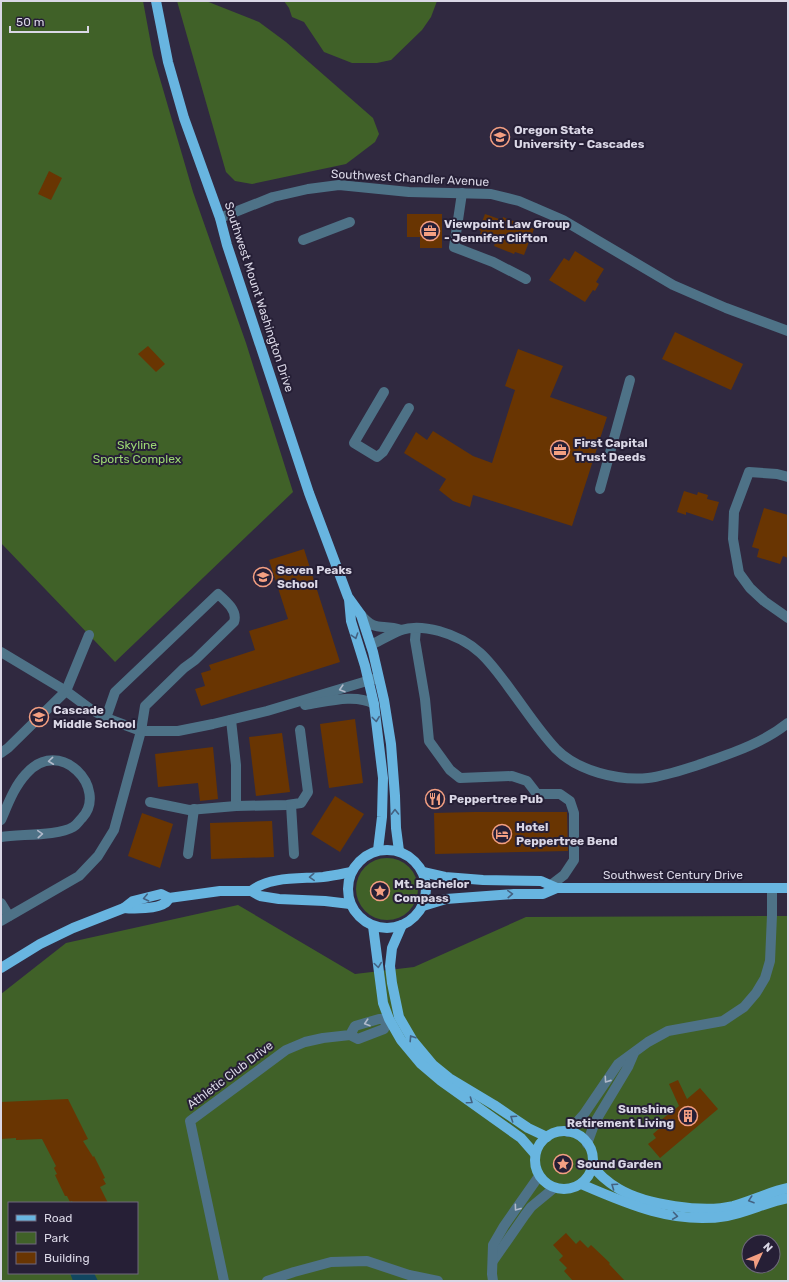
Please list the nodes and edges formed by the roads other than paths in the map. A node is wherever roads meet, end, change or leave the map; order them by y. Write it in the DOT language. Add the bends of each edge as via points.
graph roads {
  1 [pos="156,1"];
  2 [pos="462,193"];
  3 [pos="220,218"];
  4 [pos="350,222"];
  5 [pos="303,240"];
  6 [pos="526,279"];
  7 [pos="788,331"];
  8 [pos="630,380"];
  9 [pos="384,392"];
  10 [pos="409,408"];
  11 [pos="788,477"];
  12 [pos="600,489"];
  13 [pos="348,597"];
  14 [pos="361,615"];
  15 [pos="788,618"];
  16 [pos="416,628"];
  17 [pos="401,630"];
  18 [pos="89,635"];
  19 [pos="371,645"];
  20 [pos="1,652"];
  21 [pos="380,678"];
  22 [pos="368,680"];
  23 [pos="66,691"];
  24 [pos="374,704"];
  25 [pos="267,711"];
  26 [pos="106,718"];
  27 [pos="231,720"];
  28 [pos="788,723"];
  29 [pos="300,730"];
  30 [pos="141,731"];
  31 [pos="1,753"];
  32 [pos="150,802"];
  33 [pos="291,805"];
  34 [pos="236,806"];
  35 [pos="194,809"];
  36 [pos="1,820"];
  37 [pos="1,837"];
  38 [pos="378,850"];
  39 [pos="399,851"];
  40 [pos="188,854"];
  41 [pos="294,854"];
  42 [pos="351,872"];
  43 [pos="422,872"];
  44 [pos="554,887"];
  45 [pos="772,888"];
  46 [pos="788,888"];
  47 [pos="250,890"];
  48 [pos="1,903"];
  49 [pos="350,904"];
  50 [pos="423,906"];
  51 [pos="5,918"];
  52 [pos="402,925"];
  53 [pos="374,926"];
  54 [pos="1,968"];
  55 [pos="390,1019"];
  56 [pos="634,1053"];
  57 [pos="568,1132"];
  58 [pos="547,1137"];
  59 [pos="587,1144"];
  60 [pos="536,1154"];
  61 [pos="592,1165"];
  62 [pos="539,1176"];
  63 [pos="581,1184"];
  64 [pos="554,1188"];
  65 [pos="788,1188"];
  66 [pos="788,1198"];
  67 [pos="493,1261"];
  68 [pos="224,1281"];
  69 [pos="267,1281"];
  70 [pos="438,1281"];
  71 [pos="493,1281"];
  1 -- 3 [label="main road, Southwest Mount Washington Drive" via="168,62 184,118"];
  2 -- 3 [label="street, Southwest Chandler Avenue" via="409,192 339,186 308,189 273,197"];
  2 -- 6 [label="street" via="454,246"];
  2 -- 7 [label="street, Southwest Chandler Avenue" via="491,194 519,201 563,220 673,285"];
  3 -- 13 [label="main road, Southwest Mount Washington Drive" via="309,493"];
  4 -- 5 [label="street"];
  8 -- 12 [label="street"];
  9 -- 10 [label="street" via="354,443 377,457 383,452"];
  11 -- 15 [label="street" via="749,472 734,512 733,539 739,573 764,601"];
  13 -- 14 [label="main road, Southwest Mount Washington Drive"];
  13 -- 22 [label="main road, Southwest Mount Washington Drive, one-way" via="350,621"];
  14 -- 17 [label="street" via="375,627"];
  14 -- 19 [label="main road, Southwest Mount Washington Drive"];
  16 -- 17 [label="street"];
  16 -- 28 [label="street" via="450,634 480,652 557,750 587,769 604,774 625,778 649,778 681,771 750,745"];
  16 -- 44 [label="street" via="415,640 429,741 450,770 460,778 512,776 527,781 536,794 560,794 570,801 574,812 574,860"];
  17 -- 19 [label="street"];
  18 -- 23 [label="street"];
  19 -- 21 [label="main road, Southwest Mount Washington Drive"];
  20 -- 23 [label="street"];
  21 -- 22 [label="street"];
  39 -- 21 [label="main road, Southwest Mount Washington Drive, one-way" via="391,744"];
  22 -- 24 [label="main road, Southwest Mount Washington Drive"];
  22 -- 25 [label="street, one-way"];
  23 -- 26 [label="street"];
  23 -- 31 [label="street"];
  24 -- 25 [label="street" via="368,700 353,698"];
  24 -- 38 [label="main road, Southwest Mount Washington Drive, one-way" via="383,778"];
  25 -- 27 [label="street"];
  26 -- 30 [label="street"];
  26 -- 30 [label="street" via="115,692 218,594 231,607 234,622 145,706"];
  27 -- 30 [label="street" via="178,731"];
  27 -- 34 [label="street" via="236,765"];
  29 -- 33 [label="street" via="308,792 301,803"];
  30 -- 51 [label="street" via="114,830 98,856 79,876"];
  32 -- 35 [label="street"];
  33 -- 34 [label="street"];
  33 -- 41 [label="street"];
  34 -- 35 [label="street"];
  35 -- 40 [label="street"];
  37 -- 36 [label="street, one-way" via="55,832 74,827 88,812 90,796 84,779 76,769 62,760 50,759 34,766 15,791"];
  38 -- 39 [label="main road"];
  38 -- 42 [label="main road" via="357,862"];
  39 -- 43 [label="main road" via="417,863"];
  42 -- 47 [label="main road, one-way" via="258,884"];
  42 -- 49 [label="main road" via="347,894"];
  43 -- 44 [label="main road, Southwest Century Drive" via="483,880 541,881"];
  43 -- 50 [label="main road" via="426,883"];
  44 -- 45 [label="main road, Southwest Century Drive"];
  50 -- 44 [label="main road, Southwest Century Drive, one-way" via="446,899 542,894"];
  45 -- 46 [label="main road, Southwest Century Drive"];
  45 -- 56 [label="street" via="770,961 765,978 752,998 744,1007 723,1021 668,1031"];
  47 -- 49 [label="main road" via="260,896 279,899"];
  47 -- 54 [label="main road" via="169,898 164,904 136,910 124,908 40,944"];
  48 -- 51 [label="street"];
  49 -- 53 [label="main road" via="356,914"];
  50 -- 52 [label="main road" via="410,921"];
  52 -- 53 [label="main road" via="392,928"];
  58 -- 52 [label="main road, one-way" via="528,1128 449,1078 413,1041 399,1017 390,966 392,948"];
  53 -- 55 [label="main road, one-way" via="383,1003"];
  55 -- 60 [label="main road, one-way" via="401,1040 421,1064 521,1138"];
  55 -- 68 [label="street, Athletic Club Drive" via="384,1029 358,1039 350,1035 304,1042 286,1050 190,1121"];
  56 -- 57 [label="street, one-way" via="618,1064 584,1114"];
  56 -- 59 [label="street" via="595,1122"];
  57 -- 58 [label="main road"];
  57 -- 59 [label="main road" via="576,1134"];
  58 -- 60 [label="main road"];
  59 -- 61 [label="main road"];
  60 -- 62 [label="main road" via="536,1169"];
  61 -- 63 [label="main road"];
  65 -- 61 [label="main road, one-way" via="732,1206 700,1209 670,1205 620,1190"];
  62 -- 64 [label="main road"];
  62 -- 67 [label="street, one-way" via="493,1245"];
  63 -- 64 [label="main road" via="572,1188"];
  63 -- 66 [label="main road, one-way" via="637,1207 676,1217 726,1216"];
  64 -- 67 [label="street" via="528,1211"];
  67 -- 71 [label="street"];
  69 -- 70 [label="street" via="331,1262 367,1261 409,1275"];
}
